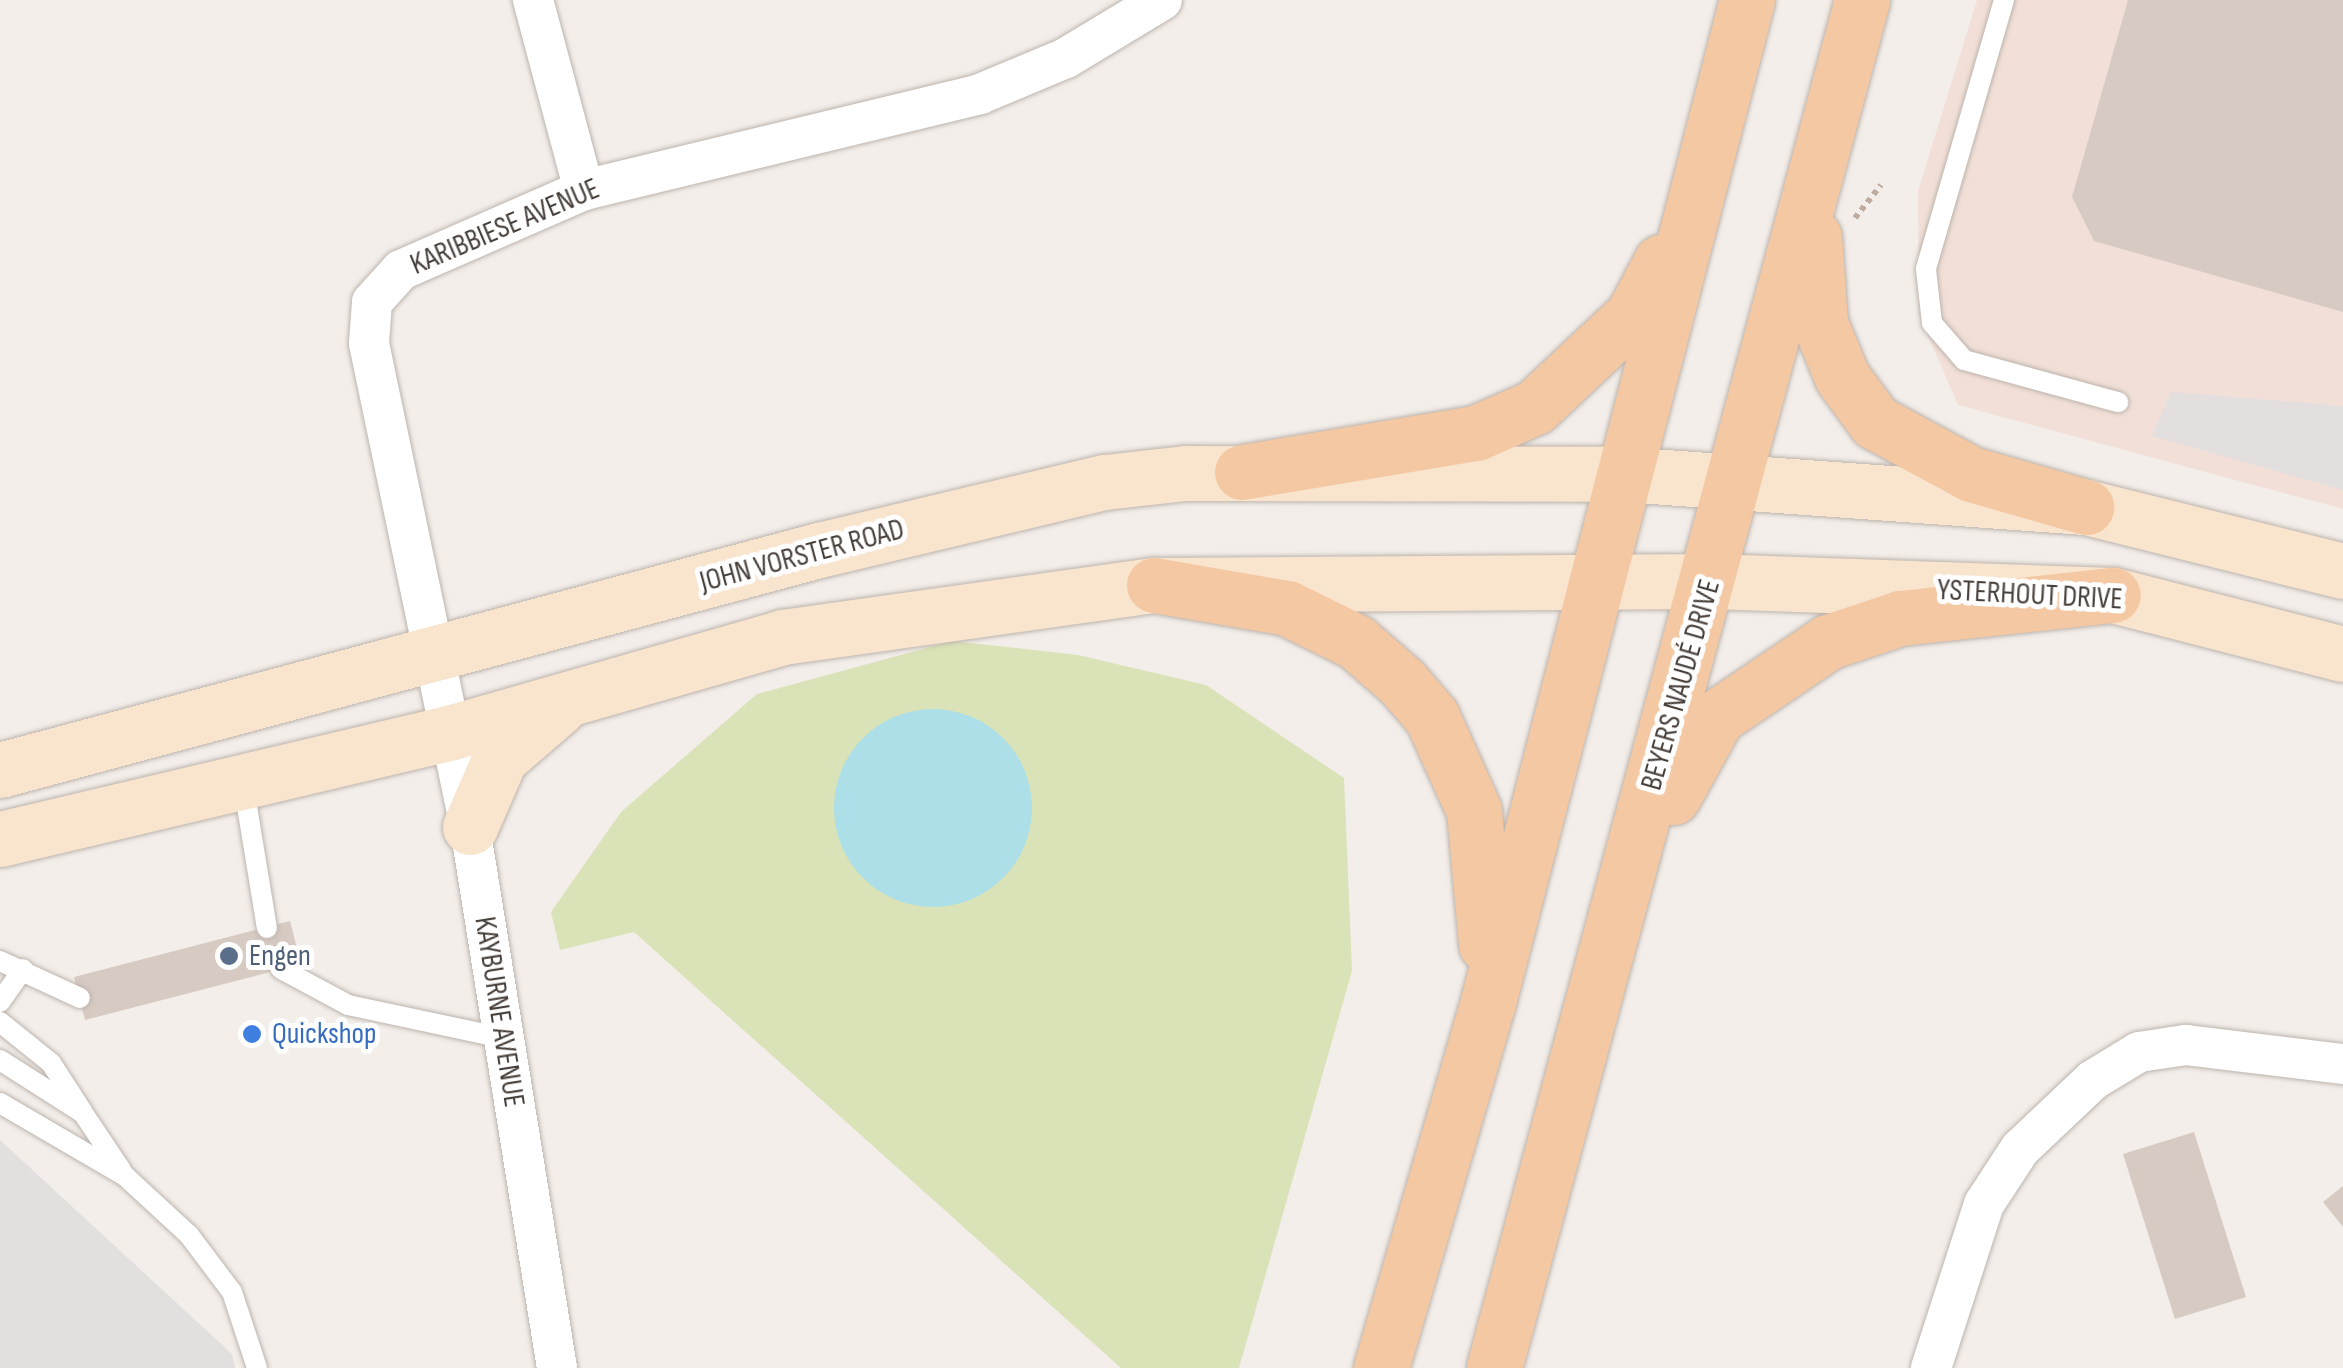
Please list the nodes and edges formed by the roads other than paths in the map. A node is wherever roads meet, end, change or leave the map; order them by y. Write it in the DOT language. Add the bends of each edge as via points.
graph roads {
  1 [pos="533,0"];
  2 [pos="1162,0"];
  3 [pos="1747,0"];
  4 [pos="1862,0"];
  5 [pos="2004,0"];
  6 [pos="1709,152"];
  7 [pos="1814,170"];
  8 [pos="584,190"];
  9 [pos="2118,402"];
  10 [pos="1242,472"];
  11 [pos="1624,474"];
  12 [pos="1736,480"];
  13 [pos="2086,507"];
  14 [pos="658,565"];
  15 [pos="2343,572"];
  16 [pos="1711,580"];
  17 [pos="1596,582"];
  18 [pos="1154,585"];
  19 [pos="2114,595"];
  20 [pos="603,610"];
  21 [pos="2343,654"];
  22 [pos="437,657"];
  23 [pos="585,690"];
  24 [pos="452,732"];
  25 [pos="0,770"];
  26 [pos="243,780"];
  27 [pos="470,826"];
  28 [pos="0,840"];
  29 [pos="267,928"];
  30 [pos="0,961"];
  31 [pos="23,969"];
  32 [pos="280,969"];
  33 [pos="1602,983"];
  34 [pos="80,998"];
  35 [pos="0,1002"];
  36 [pos="1488,1002"];
  37 [pos="0,1022"];
  38 [pos="503,1038"];
  39 [pos="0,1060"];
  40 [pos="2343,1064"];
  41 [pos="0,1103"];
  42 [pos="83,1113"];
  43 [pos="124,1176"];
  44 [pos="256,1368"];
  45 [pos="556,1368"];
  46 [pos="1382,1368"];
  47 [pos="1494,1368"];
  48 [pos="1932,1368"];
  1 -- 8 [label="street"];
  2 -- 8 [label="street, KARIBBIESE AVENUE" via="1066,58 980,94"];
  3 -- 6 [label="main road"];
  4 -- 7 [label="main road, BEYERS NAUDÉ DRIVE"];
  5 -- 9 [label="lane" via="1926,269 1932,323 1964,360"];
  6 -- 10 [label="main road" via="1633,315 1535,407 1476,433"];
  6 -- 11 [label="main road"];
  7 -- 12 [label="main road, BEYERS NAUDÉ DRIVE"];
  7 -- 13 [label="main road" via="1820,324 1875,422 1971,474"];
  8 -- 22 [label="street, KARIBBIESE AVENUE" via="401,270 372,302 369,343"];
  10 -- 11 [label="main road, JOHN VORSTER ROAD"];
  10 -- 20 [label="main road, JOHN VORSTER ROAD" via="1105,482 797,542"];
  11 -- 12 [label="main road, JOHN VORSTER ROAD"];
  11 -- 17 [label="main road"];
  12 -- 13 [label="main road"];
  12 -- 16 [label="main road, BEYERS NAUDÉ DRIVE"];
  13 -- 15 [label="main road"];
  14 -- 20 [label="lane"];
  16 -- 17 [label="main road, YSTERHOUT DRIVE"];
  16 -- 19 [label="main road, YSTERHOUT DRIVE"];
  16 -- 33 [label="main road, BEYERS NAUDÉ DRIVE"];
  17 -- 18 [label="main road"];
  17 -- 36 [label="main road"];
  18 -- 23 [label="main road" via="783,637"];
  18 -- 36 [label="main road" via="1287,608 1356,642 1432,718 1474,812"];
  19 -- 21 [label="main road, YSTERHOUT DRIVE"];
  19 -- 33 [label="main road" via="1900,618 1828,642 1757,685 1717,717 1685,766"];
  20 -- 22 [label="main road, JOHN VORSTER ROAD"];
  22 -- 24 [label="street, KAYBURNE AVENUE"];
  22 -- 25 [label="main road, JOHN VORSTER ROAD"];
  23 -- 24 [label="main road"];
  23 -- 27 [label="main road" via="500,758"];
  24 -- 26 [label="main road"];
  24 -- 27 [label="street, KAYBURNE AVENUE"];
  26 -- 28 [label="main road"];
  26 -- 29 [label="lane"];
  27 -- 38 [label="street, KAYBURNE AVENUE"];
  30 -- 31 [label="lane"];
  31 -- 34 [label="lane"];
  31 -- 35 [label="lane"];
  32 -- 38 [label="lane" via="362,1010"];
  33 -- 47 [label="main road, BEYERS NAUDÉ DRIVE"];
  36 -- 46 [label="main road"];
  37 -- 42 [label="lane" via="51,1063"];
  38 -- 45 [label="street, KAYBURNE AVENUE"];
  39 -- 42 [label="lane"];
  40 -- 48 [label="street" via="2186,1045 2139,1052 2093,1080 2020,1148 1984,1204"];
  41 -- 43 [label="lane"];
  42 -- 43 [label="lane"];
  43 -- 44 [label="lane" via="212,1262"];
}
